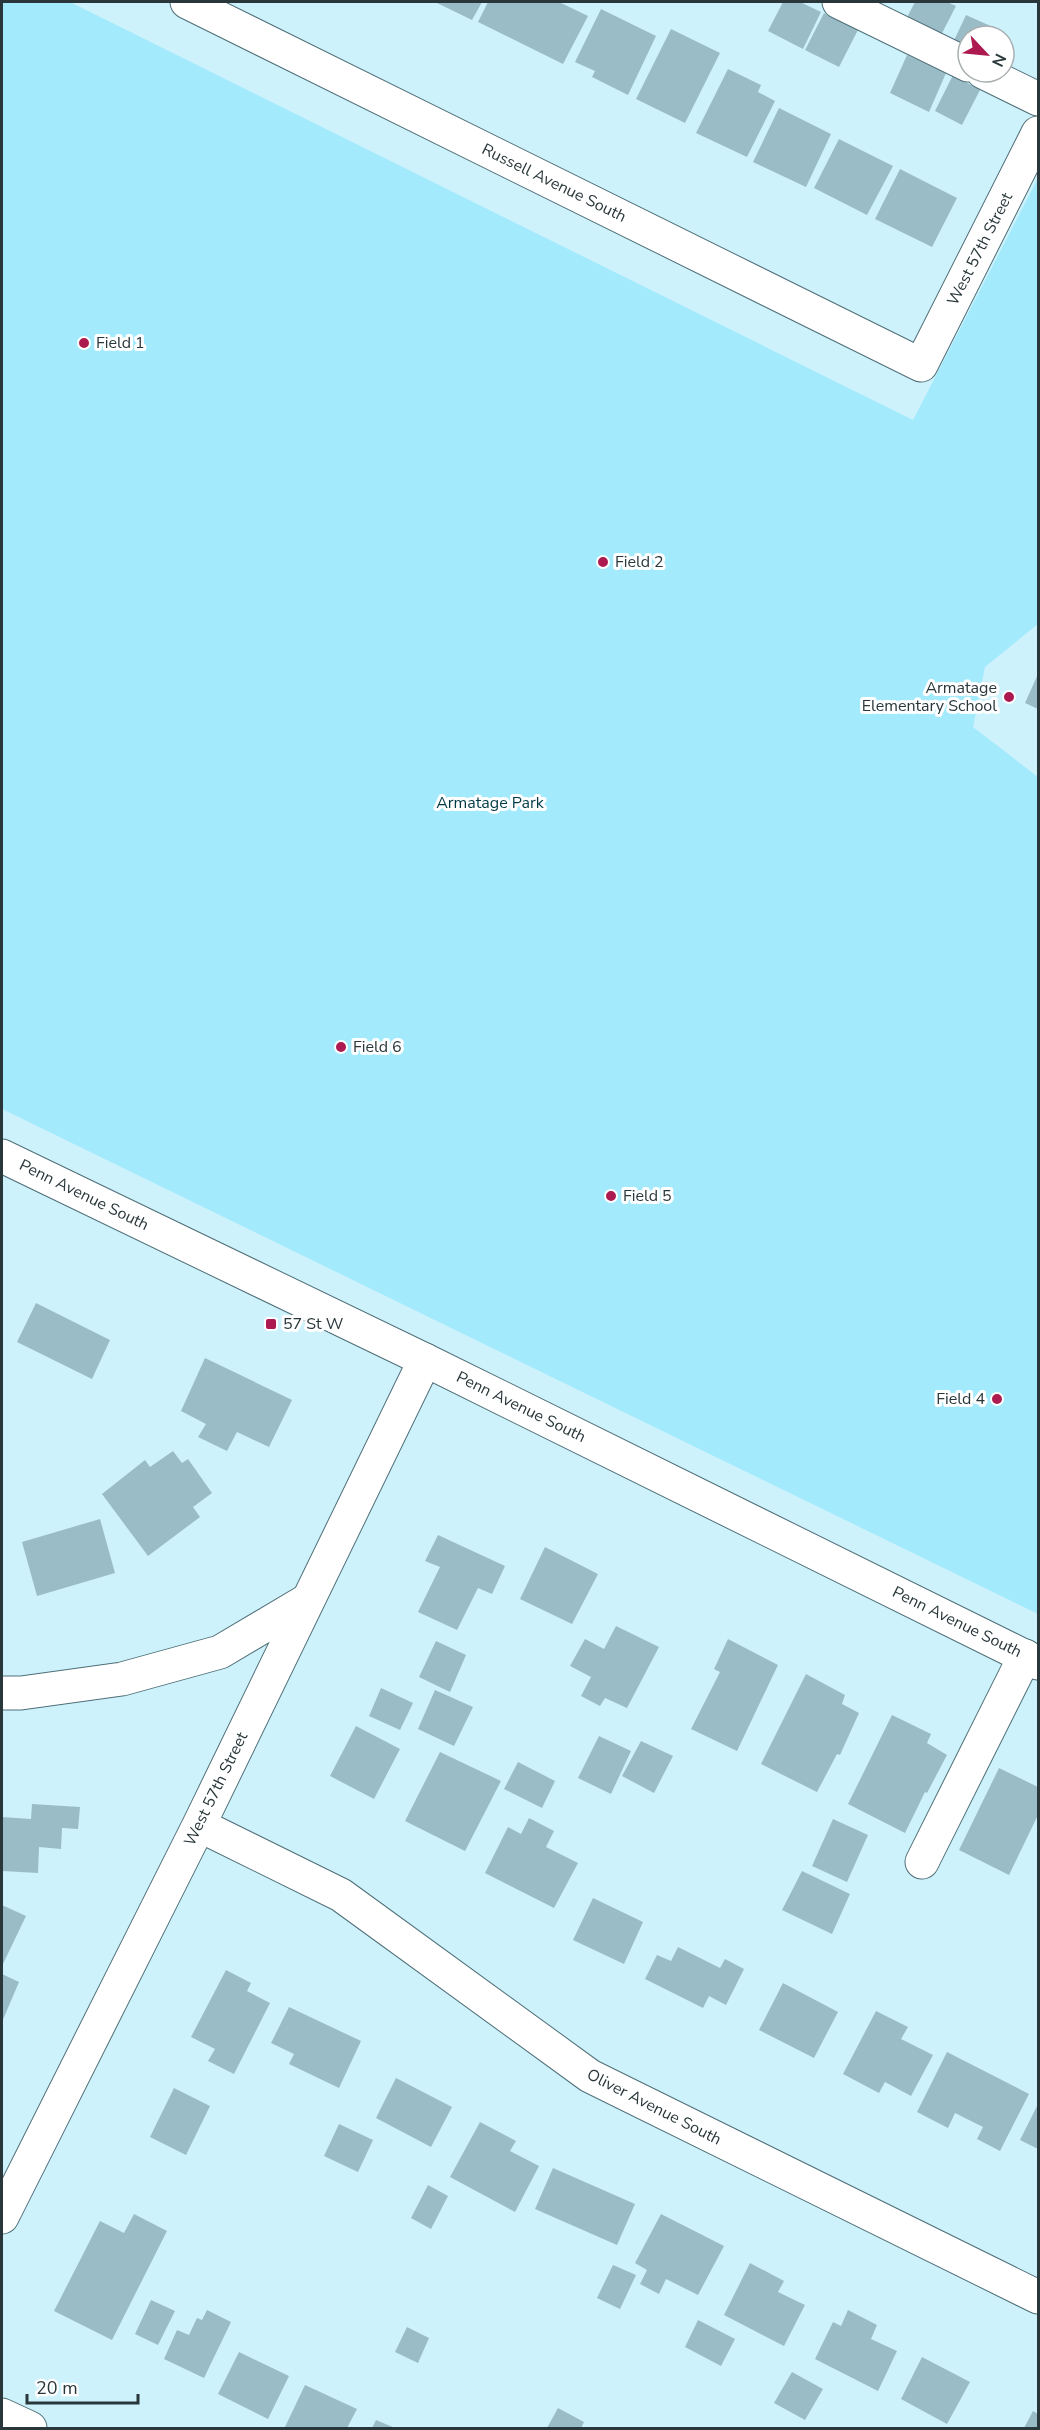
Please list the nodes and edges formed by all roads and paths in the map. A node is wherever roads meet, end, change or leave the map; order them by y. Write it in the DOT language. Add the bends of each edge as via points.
graph roads {
  1 [pos="187,2"];
  2 [pos="839,2"];
  3 [pos="956,59"];
  4 [pos="1007,84"];
  5 [pos="1038,99"];
  6 [pos="1038,133"];
  7 [pos="921,365"];
  8 [pos="2,1156"];
  9 [pos="425,1360"];
  10 [pos="306,1600"];
  11 [pos="1032,1659"];
  12 [pos="2,1693"];
  13 [pos="199,1825"];
  14 [pos="922,1862"];
  15 [pos="2,2217"];
  16 [pos="1038,2297"];
  17 [pos="2,2415"];
  18 [pos="30,2428"];
  1 -- 7 [label="street, Russell Avenue South"];
  2 -- 3 [label="street"];
  4 -- 5 [label="street"];
  6 -- 7 [label="street, West 57th Street"];
  8 -- 9 [label="street, Penn Avenue South"];
  9 -- 10 [label="street, West 57th Street"];
  9 -- 11 [label="street, Penn Avenue South"];
  10 -- 12 [label="street" via="220,1652 122,1679"];
  10 -- 13 [label="street, West 57th Street"];
  11 -- 14 [label="street"];
  13 -- 15 [label="street, West 57th Street"];
  13 -- 16 [label="street, Oliver Avenue South" via="341,1895 590,2076"];
  17 -- 18 [label="street"];
}
